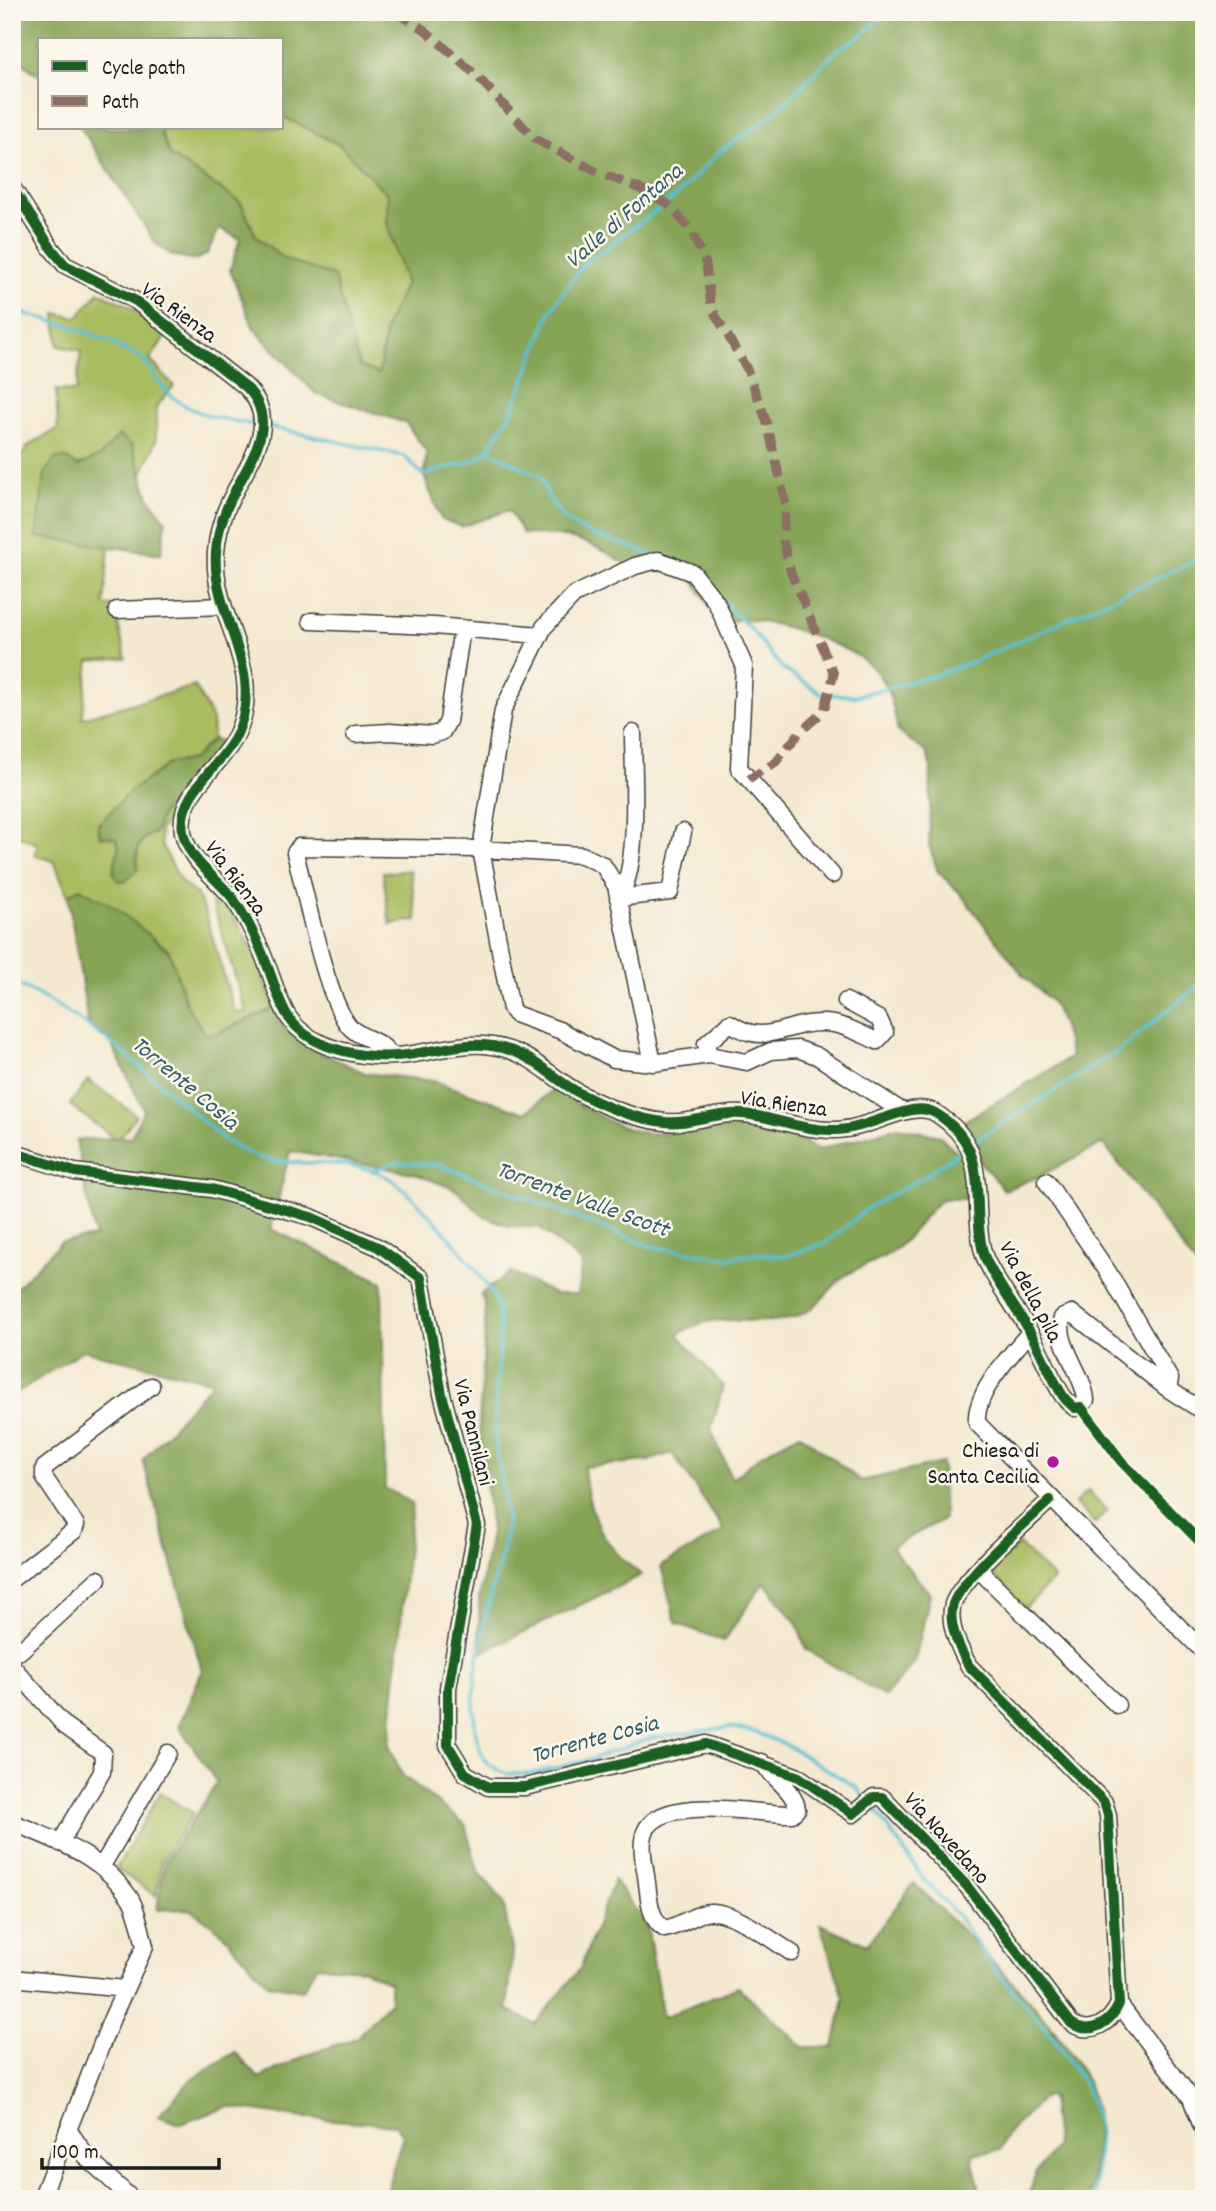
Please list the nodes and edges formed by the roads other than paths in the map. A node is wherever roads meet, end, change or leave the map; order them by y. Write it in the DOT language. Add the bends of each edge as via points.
graph roads {
  1 [pos="12,187"];
  2 [pos="223,606"];
  3 [pos="117,610"];
  4 [pos="311,621"];
  5 [pos="463,628"];
  6 [pos="540,635"];
  7 [pos="633,733"];
  8 [pos="355,734"];
  9 [pos="683,832"];
  10 [pos="481,849"];
  11 [pos="832,875"];
  12 [pos="618,898"];
  13 [pos="846,1001"];
  14 [pos="709,1055"];
  15 [pos="391,1056"];
  16 [pos="653,1063"];
  17 [pos="903,1112"];
  18 [pos="963,1134"];
  19 [pos="12,1152"];
  20 [pos="1046,1181"];
  21 [pos="1030,1332"];
  22 [pos="151,1385"];
  23 [pos="1168,1389"];
  24 [pos="1204,1412"];
  25 [pos="1051,1500"];
  26 [pos="979,1570"];
  27 [pos="12,1579"];
  28 [pos="98,1579"];
  29 [pos="1204,1652"];
  30 [pos="12,1653"];
  31 [pos="12,1666"];
  32 [pos="1117,1705"];
  33 [pos="706,1744"];
  34 [pos="168,1753"];
  35 [pos="762,1762"];
  36 [pos="12,1822"];
  37 [pos="60,1843"];
  38 [pos="102,1866"];
  39 [pos="792,1953"];
  40 [pos="12,1978"];
  41 [pos="125,1989"];
  42 [pos="1119,2004"];
  43 [pos="68,2129"];
  44 [pos="1204,2132"];
  45 [pos="39,2196"];
  46 [pos="132,2199"];
  1 -- 2 [label="street, Via Rienza" via="59,259 136,301 245,386 259,403 264,422 259,441 222,525 216,561"];
  2 -- 3 [label="street"];
  2 -- 15 [label="street, Via Rienza" via="242,655 247,695 230,747 190,797 183,815 183,835 195,858 247,921 292,1024 310,1039 335,1049"];
  4 -- 5 [label="street"];
  5 -- 6 [label="street"];
  5 -- 8 [label="street" via="443,732"];
  6 -- 10 [label="street" via="503,710"];
  6 -- 11 [label="street" via="573,595 635,566 658,561 692,573 716,602 744,665 739,768"];
  7 -- 12 [label="street" via="632,861"];
  9 -- 12 [label="street" via="677,894"];
  10 -- 12 [label="street" via="582,855 603,865"];
  10 -- 15 [label="street" via="331,845 299,847 295,853 333,992 348,1024 386,1047"];
  10 -- 16 [label="street" via="515,1014 559,1030 614,1059"];
  12 -- 16 [label="street"];
  13 -- 14 [label="street" via="879,1020 885,1032 877,1041 827,1023 747,1035 730,1023 706,1044"];
  14 -- 16 [label="street"];
  14 -- 17 [label="street" via="747,1062 771,1051 798,1049 817,1056"];
  15 -- 17 [label="street, Via Rienza" via="483,1044 540,1063 580,1094 635,1116 670,1123 743,1114 794,1127 833,1130 865,1128"];
  17 -- 18 [label="street, Via Rienza" via="927,1110"];
  18 -- 21 [label="street, Via della pila" via="978,1178 983,1253"];
  19 -- 33 [label="street, Via Pannilani" via="75,1172 212,1189 311,1217 378,1247 421,1278 442,1394 477,1525 448,1688 448,1745 465,1773 488,1787 525,1787"];
  20 -- 23 [label="street" via="1122,1296 1170,1379"];
  21 -- 23 [label="street, Via della pila" via="1064,1398 1075,1408 1081,1407 1085,1393 1061,1331 1066,1314 1076,1315"];
  21 -- 25 [label="street" via="996,1371 977,1423"];
  22 -- 27 [label="street" via="44,1468 44,1477 76,1525"];
  23 -- 24 [label="street"];
  25 -- 26 [label="street"];
  25 -- 29 [label="street"];
  26 -- 32 [label="street"];
  26 -- 42 [label="street" via="952,1606 958,1647 970,1666 1104,1802"];
  28 -- 30 [label="street" via="20,1651"];
  31 -- 37 [label="street" via="65,1726 103,1753 102,1772"];
  33 -- 35 [label="street, Via Navedano"];
  34 -- 38 [label="street"];
  35 -- 39 [label="street" via="796,1800 792,1814 718,1807 684,1810 654,1821 646,1829 643,1856 652,1910 660,1926 675,1928 701,1914 723,1913"];
  35 -- 42 [label="street, Via Navedano" via="799,1777 853,1814 874,1797 889,1802 967,1886 1065,2016 1080,2029 1101,2025"];
  36 -- 37 [label="street"];
  37 -- 38 [label="street"];
  38 -- 41 [label="street" via="132,1900 145,1946"];
  40 -- 41 [label="street"];
  41 -- 43 [label="street"];
  42 -- 44 [label="street" via="1191,2098"];
  43 -- 45 [label="street"];
  43 -- 46 [label="street" via="88,2160"];
}
